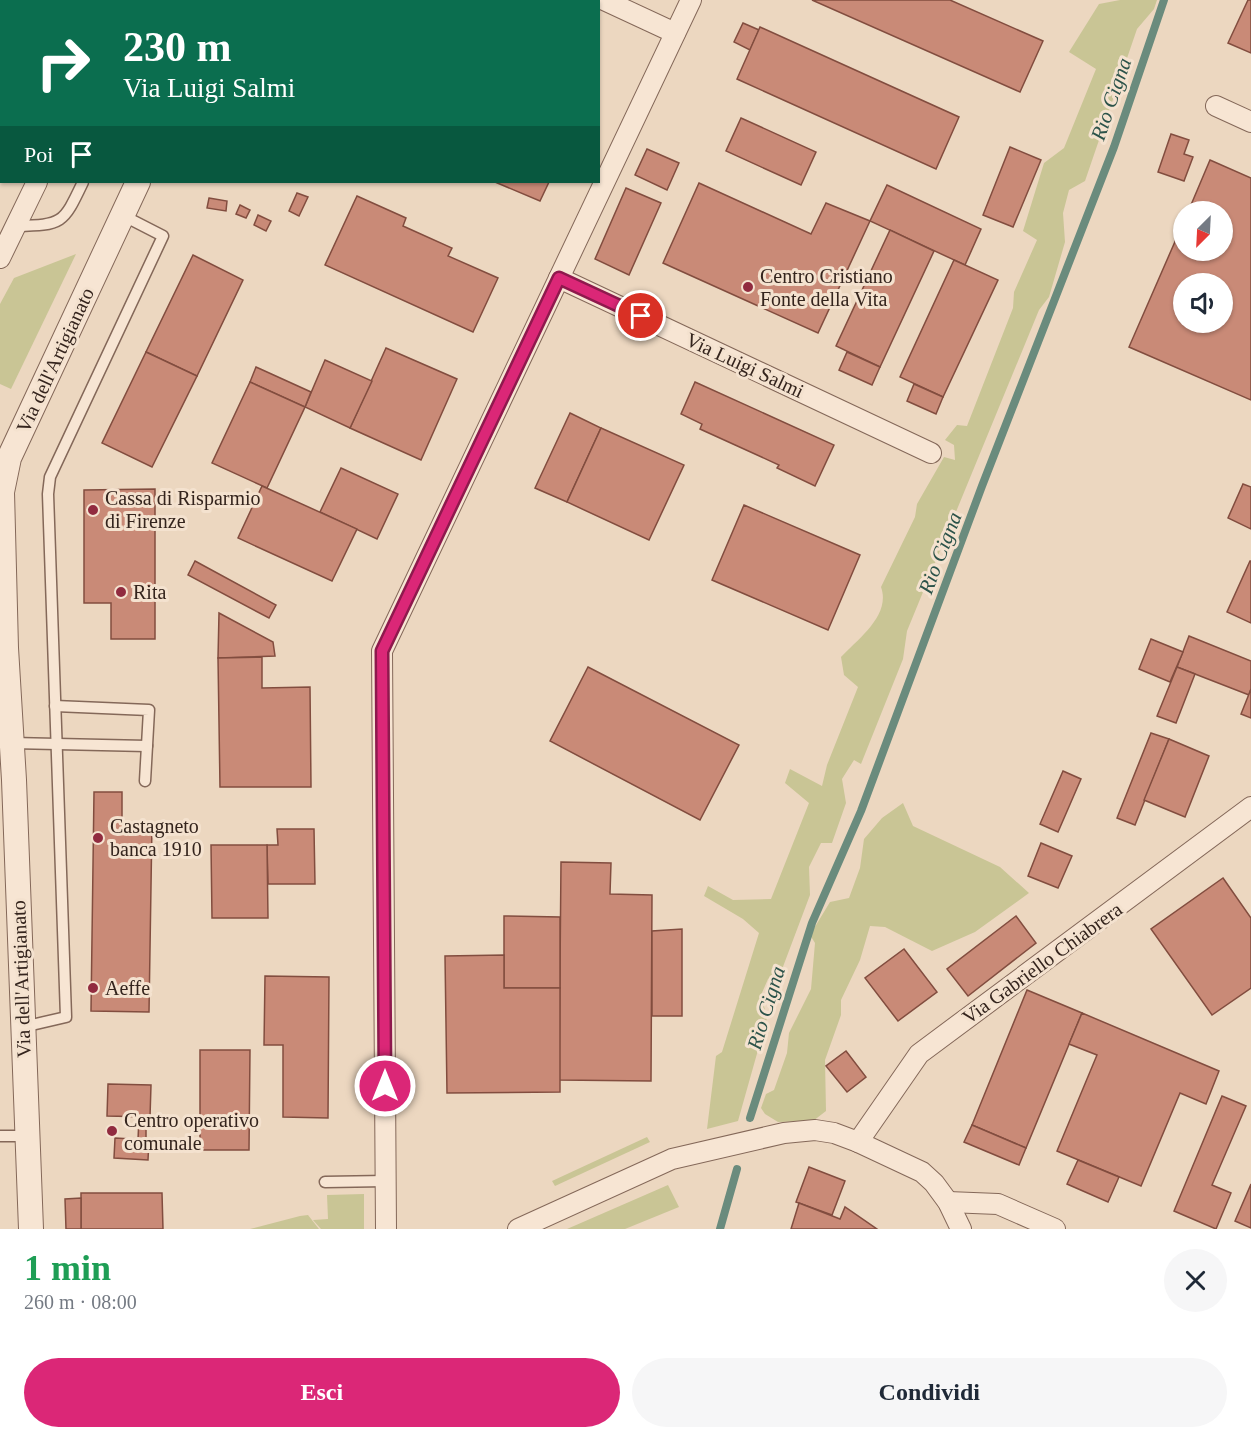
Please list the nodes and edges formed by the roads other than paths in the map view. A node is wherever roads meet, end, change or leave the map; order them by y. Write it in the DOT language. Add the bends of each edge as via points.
graph roads {
  1 [pos="604,0"];
  2 [pos="691,0"];
  3 [pos="675,33"];
  4 [pos="1216,106"];
  5 [pos="1251,122"];
  6 [pos="37,183"];
  7 [pos="83,183"];
  8 [pos="138,183"];
  9 [pos="122,215"];
  10 [pos="16,226"];
  11 [pos="0,258"];
  12 [pos="559,278"];
  13 [pos="931,453"];
  14 [pos="3,649"];
  15 [pos="55,706"];
  16 [pos="11,743"];
  17 [pos="57,744"];
  18 [pos="147,746"];
  19 [pos="145,781"];
  20 [pos="1251,807"];
  21 [pos="23,1028"];
  22 [pos="0,1136"];
  23 [pos="27,1136"];
  24 [pos="858,1142"];
  25 [pos="386,1181"];
  26 [pos="325,1182"];
  27 [pos="948,1202"];
  28 [pos="31,1229"];
  29 [pos="386,1229"];
  30 [pos="518,1229"];
  31 [pos="961,1229"];
  32 [pos="1055,1229"];
  1 -- 3 [label="street"];
  2 -- 3 [label="street"];
  3 -- 12 [label="street"];
  4 -- 5 [label="street"];
  6 -- 10 [label="street"];
  7 -- 10 [label="lane" via="67,215 48,225"];
  8 -- 9 [label="street, Via dell'Artigianato"];
  9 -- 14 [label="street, Via dell'Artigianato" via="4,473"];
  9 -- 15 [label="lane" via="163,236 50,477"];
  10 -- 11 [label="street"];
  12 -- 13 [label="street, Via Luigi Salmi"];
  12 -- 25 [label="street" via="528,328 382,651"];
  14 -- 16 [label="street, Via dell'Artigianato"];
  15 -- 17 [label="lane"];
  15 -- 18 [label="lane" via="149,710"];
  16 -- 17 [label="lane"];
  16 -- 21 [label="street, Via dell'Artigianato"];
  17 -- 18 [label="lane"];
  17 -- 21 [label="lane" via="66,1017"];
  18 -- 19 [label="lane"];
  20 -- 24 [label="street, Via Gabriello Chiabrera" via="919,1054"];
  21 -- 23 [label="street, Via dell'Artigianato"];
  22 -- 23 [label="lane"];
  23 -- 28 [label="street, Via dell'Artigianato"];
  24 -- 27 [label="street" via="922,1172"];
  24 -- 30 [label="street" via="815,1130 699,1152 672,1159"];
  25 -- 26 [label="lane"];
  25 -- 29 [label="street"];
  27 -- 31 [label="street"];
  27 -- 32 [label="street" via="998,1204"];
}
